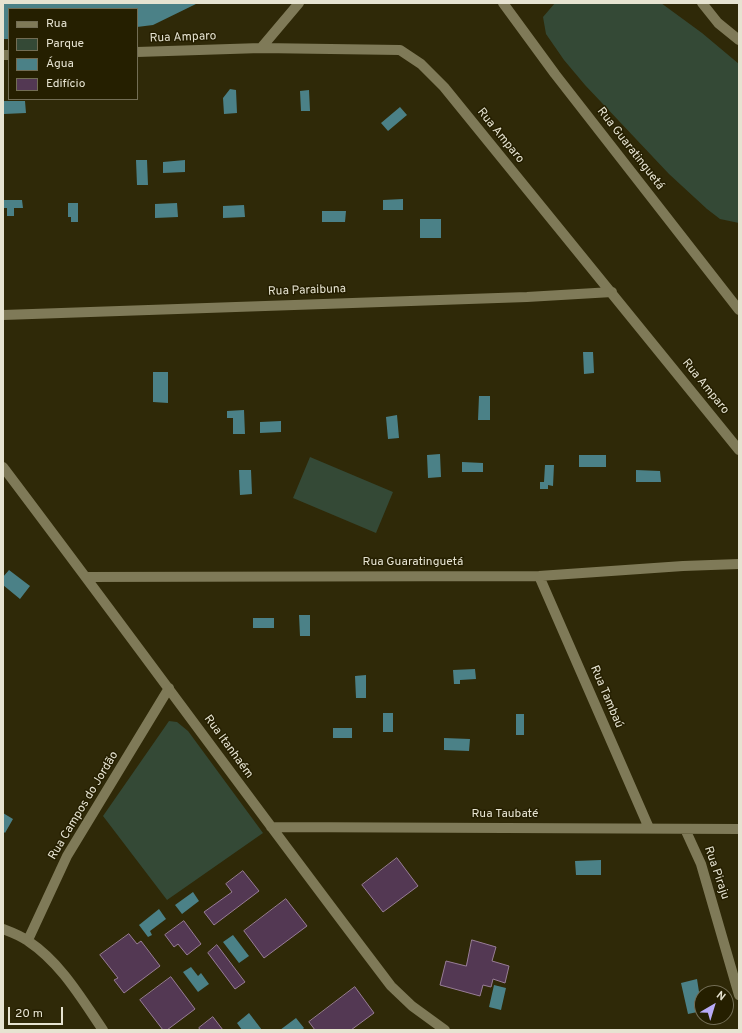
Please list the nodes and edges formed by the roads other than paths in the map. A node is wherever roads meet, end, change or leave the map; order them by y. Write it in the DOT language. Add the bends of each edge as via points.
graph roads {
  1 [pos="299,3"];
  2 [pos="503,3"];
  3 [pos="702,3"];
  4 [pos="739,40"];
  5 [pos="261,48"];
  6 [pos="138,52"];
  7 [pos="612,292"];
  8 [pos="739,310"];
  9 [pos="3,315"];
  10 [pos="739,450"];
  11 [pos="3,469"];
  12 [pos="739,564"];
  13 [pos="539,576"];
  14 [pos="86,578"];
  15 [pos="169,688"];
  16 [pos="271,827"];
  17 [pos="649,828"];
  18 [pos="685,829"];
  19 [pos="739,829"];
  20 [pos="3,929"];
  21 [pos="28,940"];
  22 [pos="739,995"];
  23 [pos="103,1030"];
  24 [pos="445,1030"];
  1 -- 5 [label="street"];
  2 -- 8 [label="street, Rua Guaratinguetá" via="555,74"];
  3 -- 4 [label="street" via="718,23"];
  5 -- 6 [label="street, Rua Amparo"];
  5 -- 7 [label="street, Rua Amparo" via="400,50 421,64 444,87"];
  7 -- 9 [label="street, Rua Paraibuna"];
  7 -- 10 [label="street, Rua Amparo"];
  11 -- 14 [label="street, Rua Itanhaém"];
  12 -- 13 [label="street, Rua Guaratinguetá"];
  13 -- 14 [label="street, Rua Guaratinguetá"];
  13 -- 17 [label="street, Rua Tambaú"];
  14 -- 15 [label="street, Rua Itanhaém"];
  15 -- 16 [label="street, Rua Itanhaém"];
  15 -- 21 [label="street, Rua Campos do Jordão" via="67,856"];
  16 -- 17 [label="street, Rua Taubaté"];
  16 -- 24 [label="street, Rua Itanhaém" via="391,986 412,1006"];
  17 -- 18 [label="street, Rua Taubaté"];
  18 -- 19 [label="street, Rua Taubaté"];
  18 -- 22 [label="street, Rua Piraju" via="701,864"];
  20 -- 21 [label="street"];
  21 -- 23 [label="street" via="52,961 72,985"];
}
